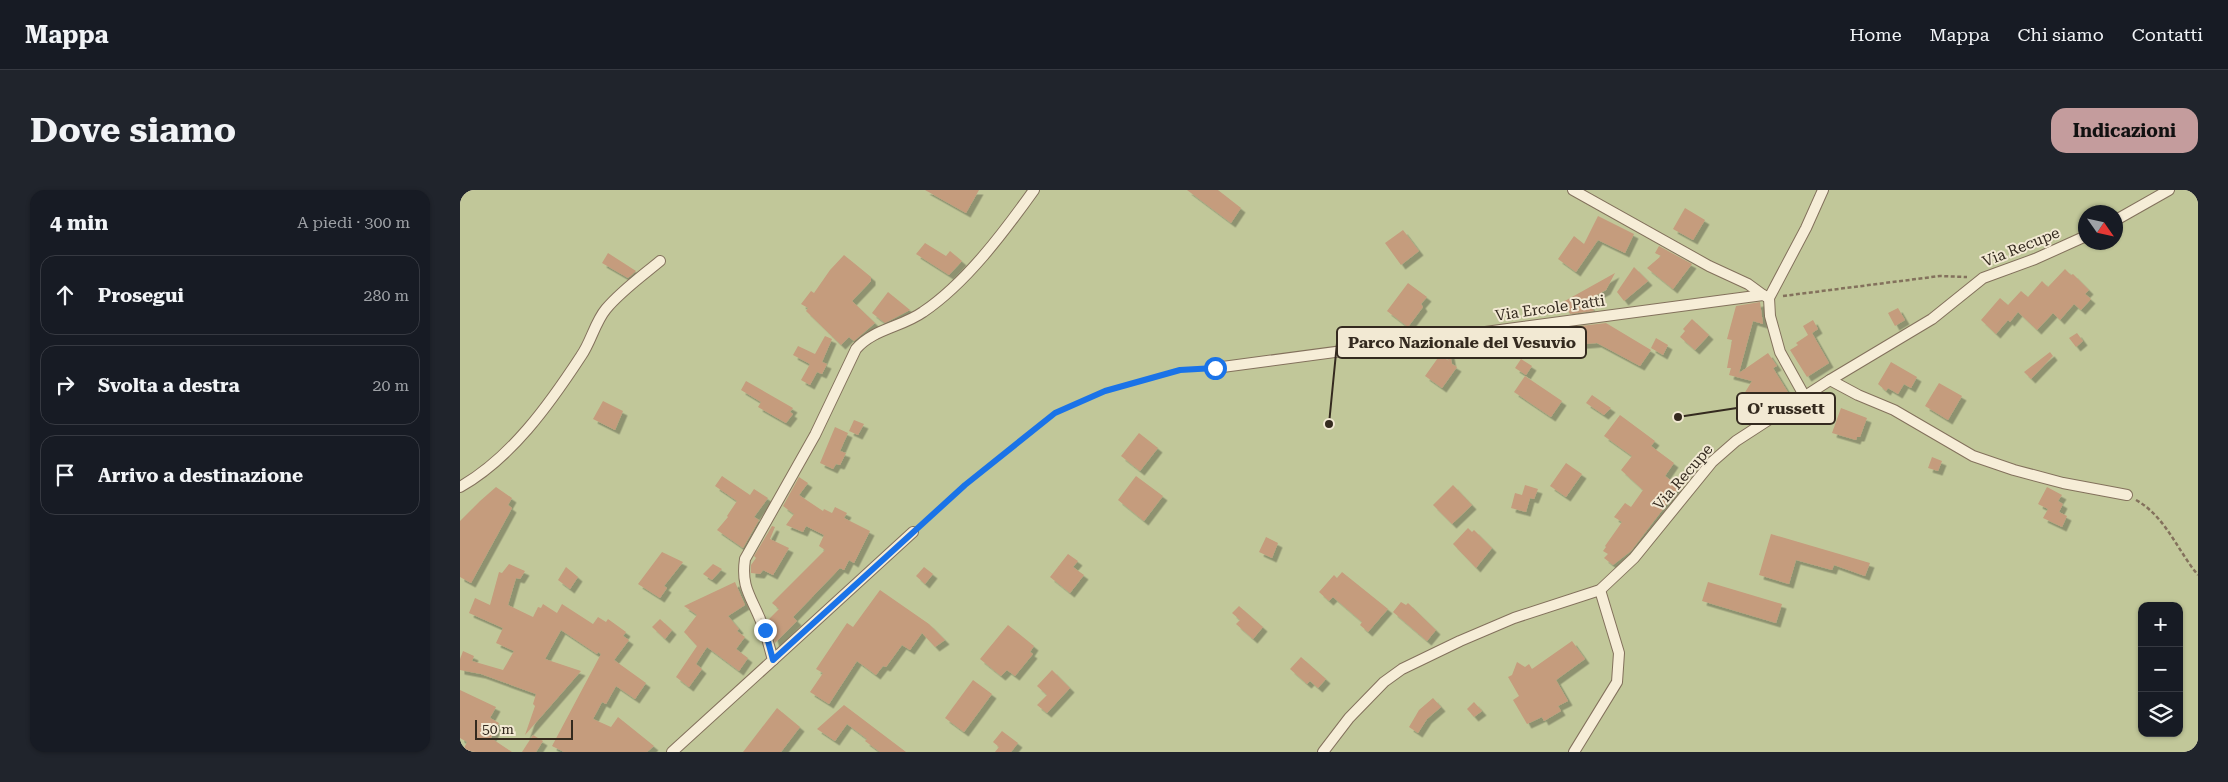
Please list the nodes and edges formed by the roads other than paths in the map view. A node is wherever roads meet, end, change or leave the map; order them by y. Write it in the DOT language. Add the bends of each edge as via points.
graph roads {
  1 [pos="1034,190"];
  2 [pos="1573,190"];
  3 [pos="1823,190"];
  4 [pos="2169,190"];
  5 [pos="2123,216"];
  6 [pos="2078,240"];
  7 [pos="660,261"];
  8 [pos="1766,297"];
  9 [pos="1215,368"];
  10 [pos="1830,380"];
  11 [pos="1805,397"];
  12 [pos="460,487"];
  13 [pos="2127,495"];
  14 [pos="914,532"];
  15 [pos="1600,590"];
  16 [pos="773,660"];
  17 [pos="672,752"];
  18 [pos="1323,752"];
  19 [pos="1574,752"];
  1 -- 16 [label="street" via="969,270 934,304 913,318 867,339 852,356 815,435 745,559 744,584 765,630"];
  2 -- 8 [label="street" via="1709,266 1748,284"];
  3 -- 8 [label="street" via="1806,228"];
  4 -- 5 [label="street"];
  6 -- 10 [label="street, Via Recupe" via="1983,278 1932,319"];
  7 -- 12 [label="street" via="604,310 582,356 518,439 486,471"];
  8 -- 9 [label="street, Via Ercole Patti"];
  8 -- 11 [label="street" via="1780,352"];
  10 -- 11 [label="street, Via Recupe"];
  10 -- 13 [label="street" via="1894,410 1973,456 2030,474"];
  11 -- 15 [label="street, Via Recupe" via="1736,441 1712,462 1634,558"];
  14 -- 16 [label="street"];
  15 -- 18 [label="street, Via Recupe" via="1514,618 1402,670 1384,682 1348,718"];
  15 -- 19 [label="street" via="1619,653 1617,682"];
  16 -- 17 [label="street"];
}
